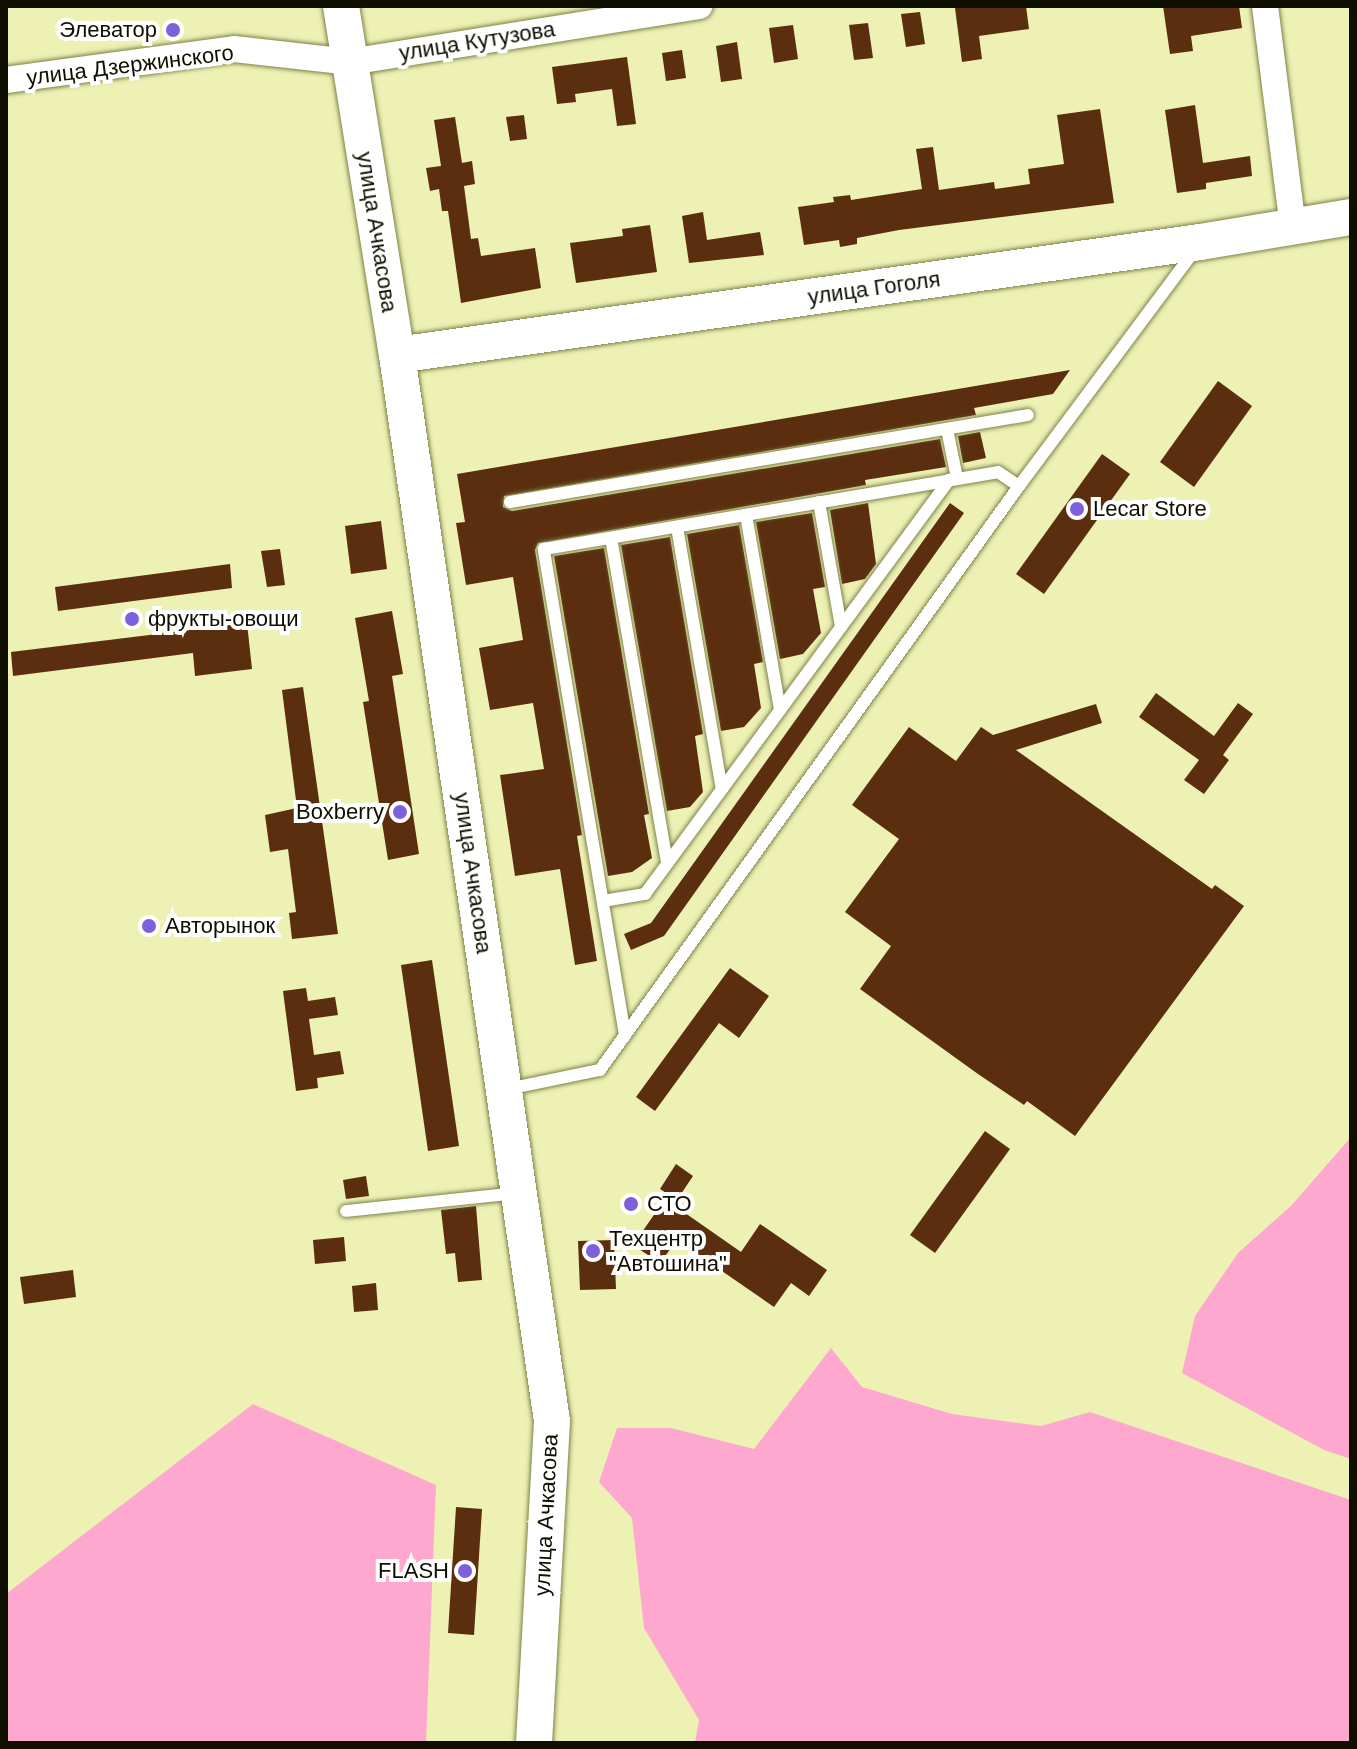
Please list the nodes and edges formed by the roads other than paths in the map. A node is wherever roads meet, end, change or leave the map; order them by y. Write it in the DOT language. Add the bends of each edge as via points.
graph roads {
  1 [pos="341,6"];
  2 [pos="700,6"];
  3 [pos="1265,6"];
  4 [pos="349,62"];
  5 [pos="6,80"];
  6 [pos="1351,217"];
  7 [pos="1293,227"];
  8 [pos="1200,242"];
  9 [pos="397,355"];
  10 [pos="1028,415"];
  11 [pos="947,429"];
  12 [pos="953,479"];
  13 [pos="1019,486"];
  14 [pos="510,502"];
  15 [pos="819,502"];
  16 [pos="746,515"];
  17 [pos="677,527"];
  18 [pos="611,538"];
  19 [pos="841,627"];
  20 [pos="780,710"];
  21 [pos="722,789"];
  22 [pos="667,863"];
  23 [pos="603,901"];
  24 [pos="625,1035"];
  25 [pos="505,1089"];
  26 [pos="520,1192"];
  27 [pos="346,1211"];
  28 [pos="534,1743"];
  1 -- 4 [label="main road, улица Ачкасова"];
  2 -- 4 [label="street, улица Кутузова"];
  3 -- 7 [label="street"];
  4 -- 5 [label="street, улица Дзержинского" via="234,49"];
  4 -- 9 [label="main road, улица Ачкасова"];
  6 -- 7 [label="main road, улица Гоголя"];
  7 -- 8 [label="main road, улица Гоголя"];
  8 -- 9 [label="main road, улица Гоголя"];
  8 -- 13 [label="lane"];
  9 -- 25 [label="main road, улица Ачкасова"];
  10 -- 11 [label="lane"];
  11 -- 12 [label="lane"];
  11 -- 14 [label="lane"];
  12 -- 13 [label="lane" via="998,472"];
  12 -- 15 [label="lane"];
  12 -- 19 [label="lane"];
  13 -- 24 [label="lane"];
  15 -- 16 [label="lane"];
  15 -- 19 [label="lane"];
  16 -- 17 [label="lane"];
  16 -- 20 [label="lane"];
  17 -- 18 [label="lane"];
  17 -- 21 [label="lane"];
  18 -- 22 [label="lane"];
  18 -- 23 [label="lane" via="544,549"];
  19 -- 20 [label="lane"];
  20 -- 21 [label="lane"];
  21 -- 22 [label="lane"];
  22 -- 23 [label="lane" via="645,894"];
  23 -- 24 [label="lane"];
  24 -- 25 [label="lane" via="600,1070"];
  25 -- 26 [label="main road, улица Ачкасова"];
  26 -- 27 [label="lane"];
  26 -- 28 [label="main road, улица Ачкасова" via="552,1421"];
}
